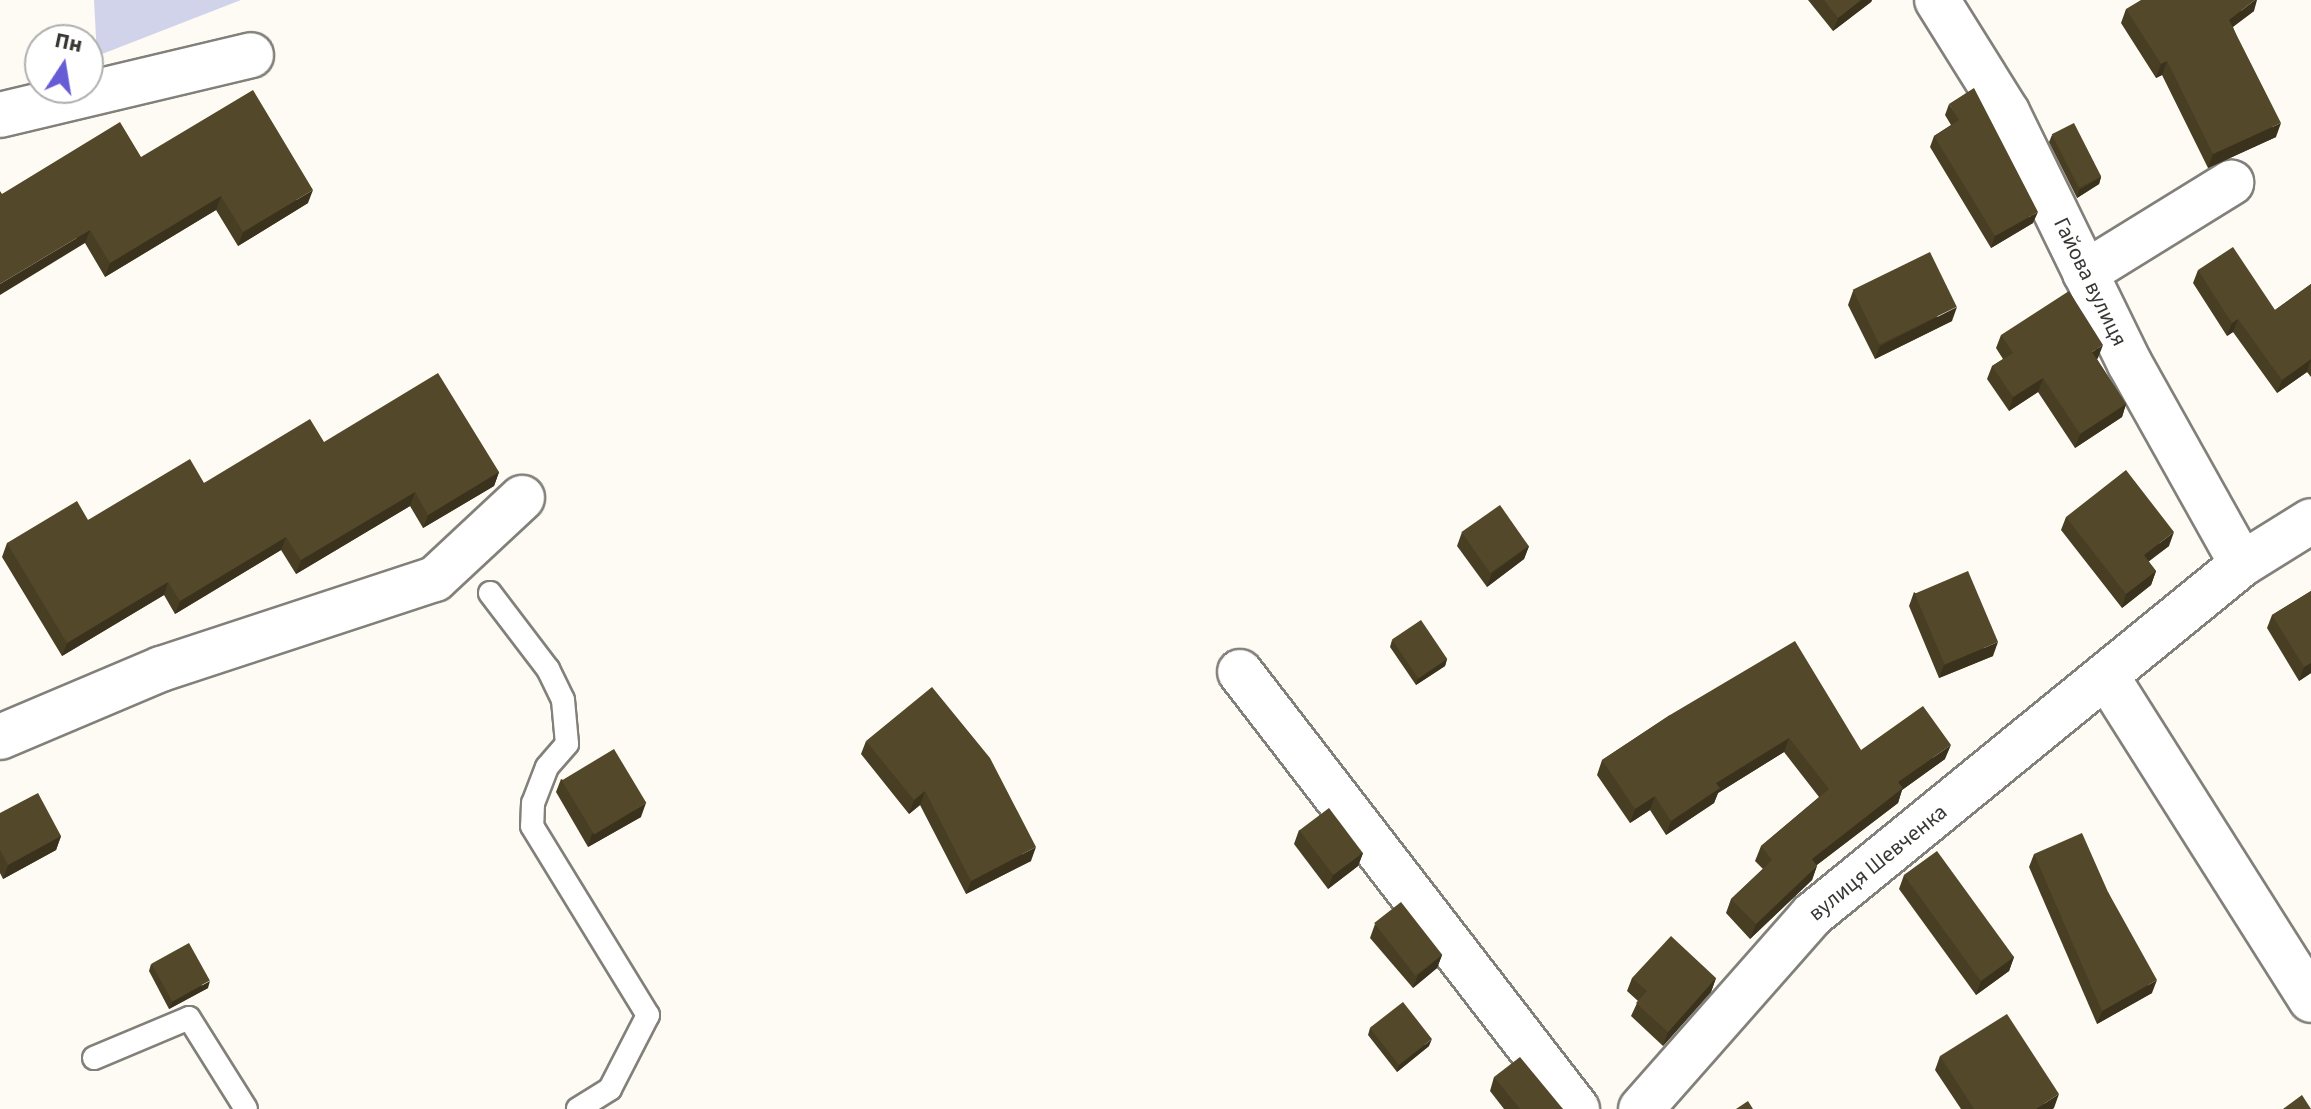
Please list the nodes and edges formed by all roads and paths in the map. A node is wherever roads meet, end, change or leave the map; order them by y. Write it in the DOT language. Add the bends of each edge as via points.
graph roads {
  1 [pos="1937,0"];
  2 [pos="251,55"];
  3 [pos="0,115"];
  4 [pos="2231,183"];
  5 [pos="2085,273"];
  6 [pos="522,498"];
  7 [pos="2311,521"];
  8 [pos="2242,564"];
  9 [pos="490,593"];
  10 [pos="1240,672"];
  11 [pos="2107,677"];
  12 [pos="0,737"];
  13 [pos="2311,1000"];
  14 [pos="94,1058"];
  15 [pos="246,1109"];
  16 [pos="578,1109"];
  17 [pos="1577,1109"];
  18 [pos="1641,1109"];
  1 -- 5 [label="street, Гайова вулиця" via="2007,112"];
  2 -- 3 [label="street"];
  4 -- 5 [label="street"];
  5 -- 8 [label="street, Гайова вулиця"];
  6 -- 12 [label="street" via="435,579 161,669"];
  7 -- 8 [label="street, вулиця Шевченка"];
  8 -- 11 [label="street, вулиця Шевченка"];
  9 -- 16 [label="lane" via="548,669 563,700 567,744 547,767 533,803 532,826 648,1015 610,1089"];
  10 -- 17 [label="street"];
  11 -- 13 [label="street"];
  11 -- 18 [label="street, вулиця Шевченка" via="1812,915"];
  14 -- 15 [label="lane" via="189,1018"];
}
